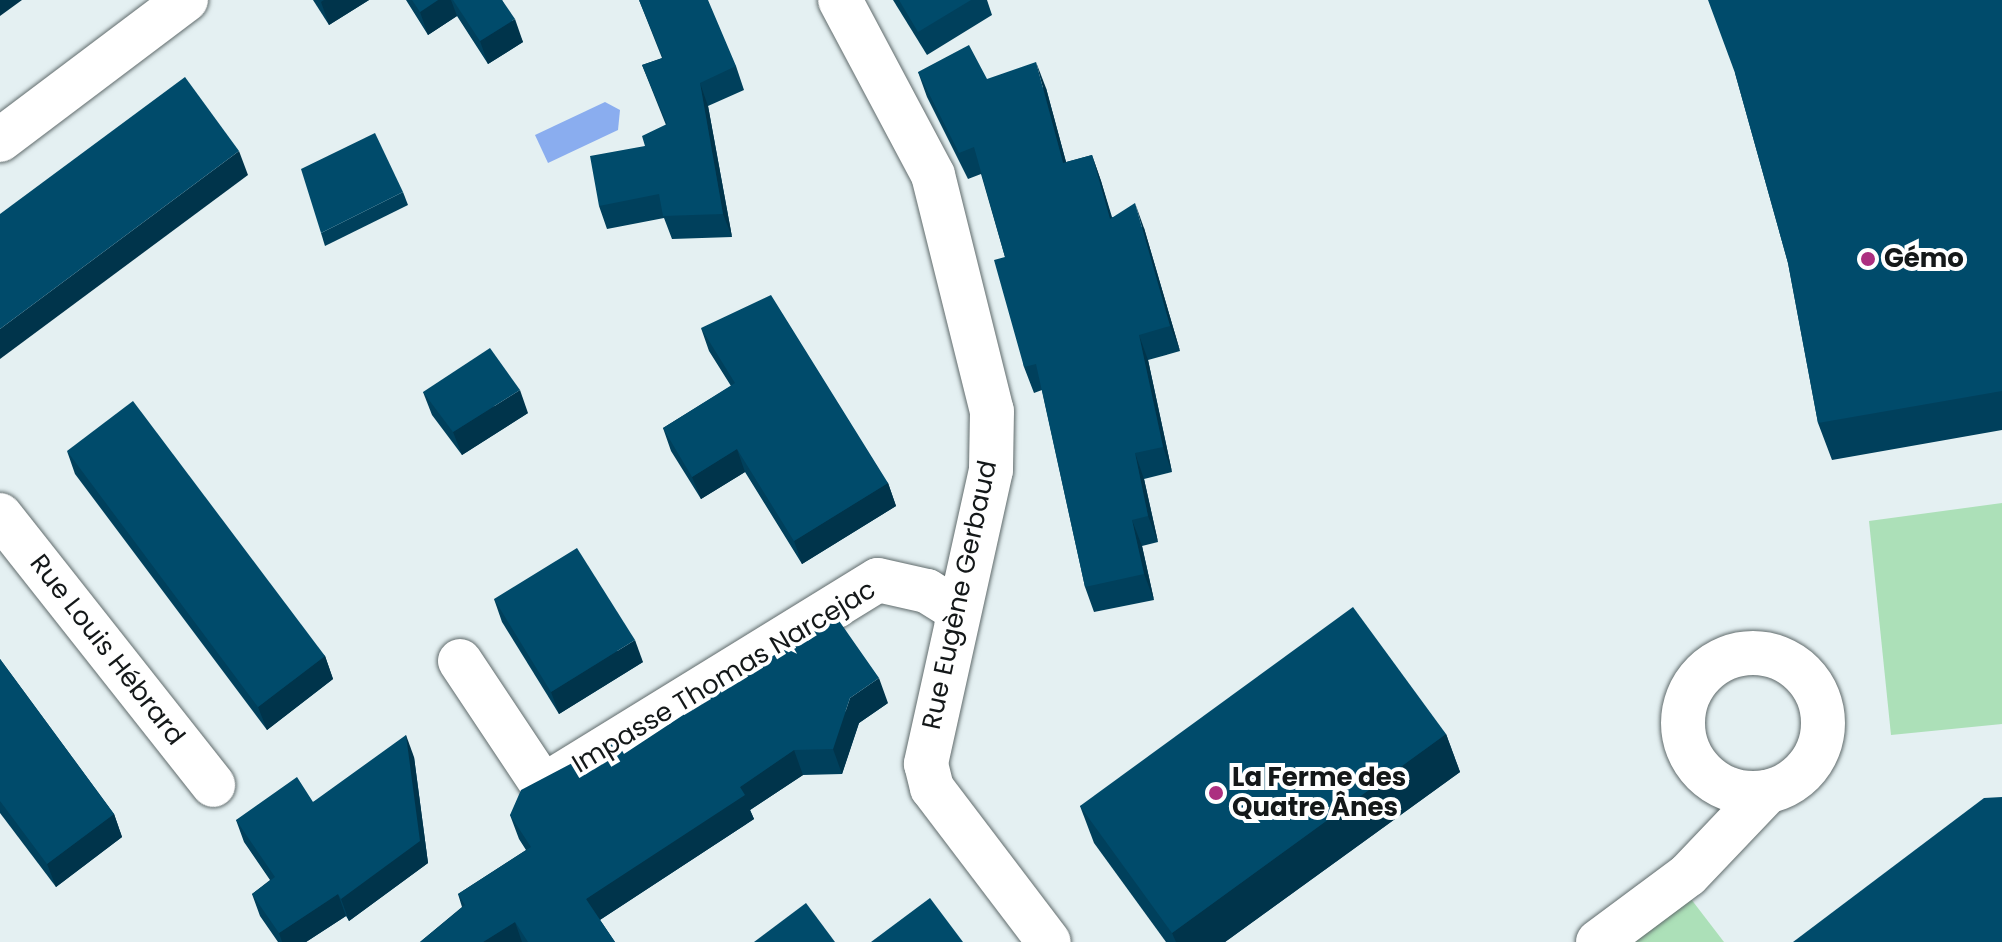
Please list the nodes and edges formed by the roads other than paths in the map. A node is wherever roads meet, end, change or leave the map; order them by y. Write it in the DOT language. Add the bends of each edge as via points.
graph roads {
  1 [pos="186,0"];
  2 [pos="840,0"];
  3 [pos="0,140"];
  4 [pos="0,515"];
  5 [pos="957,610"];
  6 [pos="460,661"];
  7 [pos="213,785"];
  8 [pos="1719,786"];
  9 [pos="1767,792"];
  10 [pos="1712,843"];
  11 [pos="1049,942"];
  12 [pos="1598,942"];
  1 -- 3 [label="street"];
  2 -- 5 [label="street, Rue Eugène Gerbaud" via="933,175 992,411 991,470"];
  4 -- 7 [label="street, Rue Louis Hébrard"];
  5 -- 6 [label="street, Impasse Thomas Narcejac" via="927,591 878,580 543,786"];
  5 -- 11 [label="street, Rue Eugène Gerbaud" via="926,764 932,788"];
  8 -- 9 [label="street"];
  8 -- 9 [label="street" via="1691,757 1687,700 1722,661 1761,654 1806,679 1823,729 1806,769"];
  8 -- 10 [label="street"];
  9 -- 10 [label="street"];
  10 -- 12 [label="street" via="1688,875"];
}
